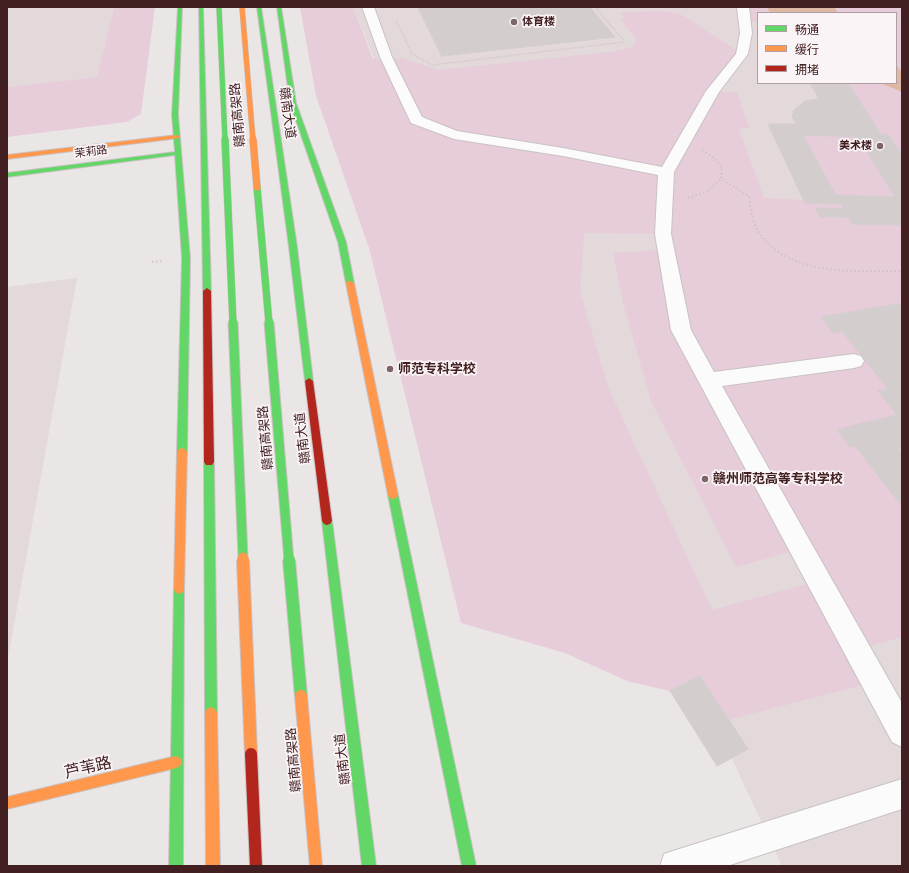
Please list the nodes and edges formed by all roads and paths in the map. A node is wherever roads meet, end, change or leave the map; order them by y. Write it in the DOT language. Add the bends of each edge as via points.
graph roads {
  1 [pos="180,7"];
  2 [pos="201,7"];
  3 [pos="219,7"];
  4 [pos="242,7"];
  5 [pos="259,7"];
  6 [pos="280,7"];
  7 [pos="368,7"];
  8 [pos="609,7"];
  9 [pos="743,7"];
  10 [pos="596,8"];
  11 [pos="393,14"];
  12 [pos="752,33"];
  13 [pos="177,137"];
  14 [pos="685,139"];
  15 [pos="178,153"];
  16 [pos="7,157"];
  17 [pos="666,172"];
  18 [pos="7,175"];
  19 [pos="721,179"];
  20 [pos="663,201"];
  21 [pos="902,271"];
  22 [pos="854,361"];
  23 [pos="708,380"];
  24 [pos="900,724"];
  25 [pos="176,762"];
  26 [pos="902,794"];
  27 [pos="7,803"];
  28 [pos="176,866"];
  29 [pos="213,866"];
  30 [pos="256,866"];
  31 [pos="316,866"];
  32 [pos="369,866"];
  33 [pos="469,866"];
  34 [pos="676,866"];
  1 -- 13 [label="main road" via="175,114"];
  2 -- 29 [label="main road" via="207,258"];
  3 -- 30 [label="main road, 赣南高架路, bridge"];
  4 -- 31 [label="main road, 赣南高架路, bridge"];
  5 -- 32 [label="main road, 赣南大道" via="293,247"];
  6 -- 33 [label="main road" via="293,103 342,242"];
  7 -- 17 [label="street" via="386,57 416,120 454,135"];
  8 -- 10 [label="path"];
  9 -- 12 [label="street"];
  10 -- 11 [label="path" via="624,42 432,65 412,54"];
  12 -- 14 [label="street" via="742,54 713,91"];
  13 -- 15 [label="main road"];
  13 -- 16 [label="main road, 茉莉路"];
  14 -- 17 [label="street"];
  14 -- 19 [label="path" via="714,158 722,168"];
  15 -- 18 [label="main road, 茉莉路"];
  15 -- 25 [label="main road" via="186,258"];
  17 -- 20 [label="street"];
  19 -- 20 [label="path" via="706,192 692,197"];
  19 -- 21 [label="path" via="749,196 751,213 758,232 775,249 795,261 830,270"];
  20 -- 23 [label="street" via="665,250 681,330"];
  22 -- 23 [label="street"];
  23 -- 24 [label="street"];
  25 -- 27 [label="main road, 芦苇路"];
  25 -- 28 [label="main road"];
  26 -- 34 [label="street"];
}
